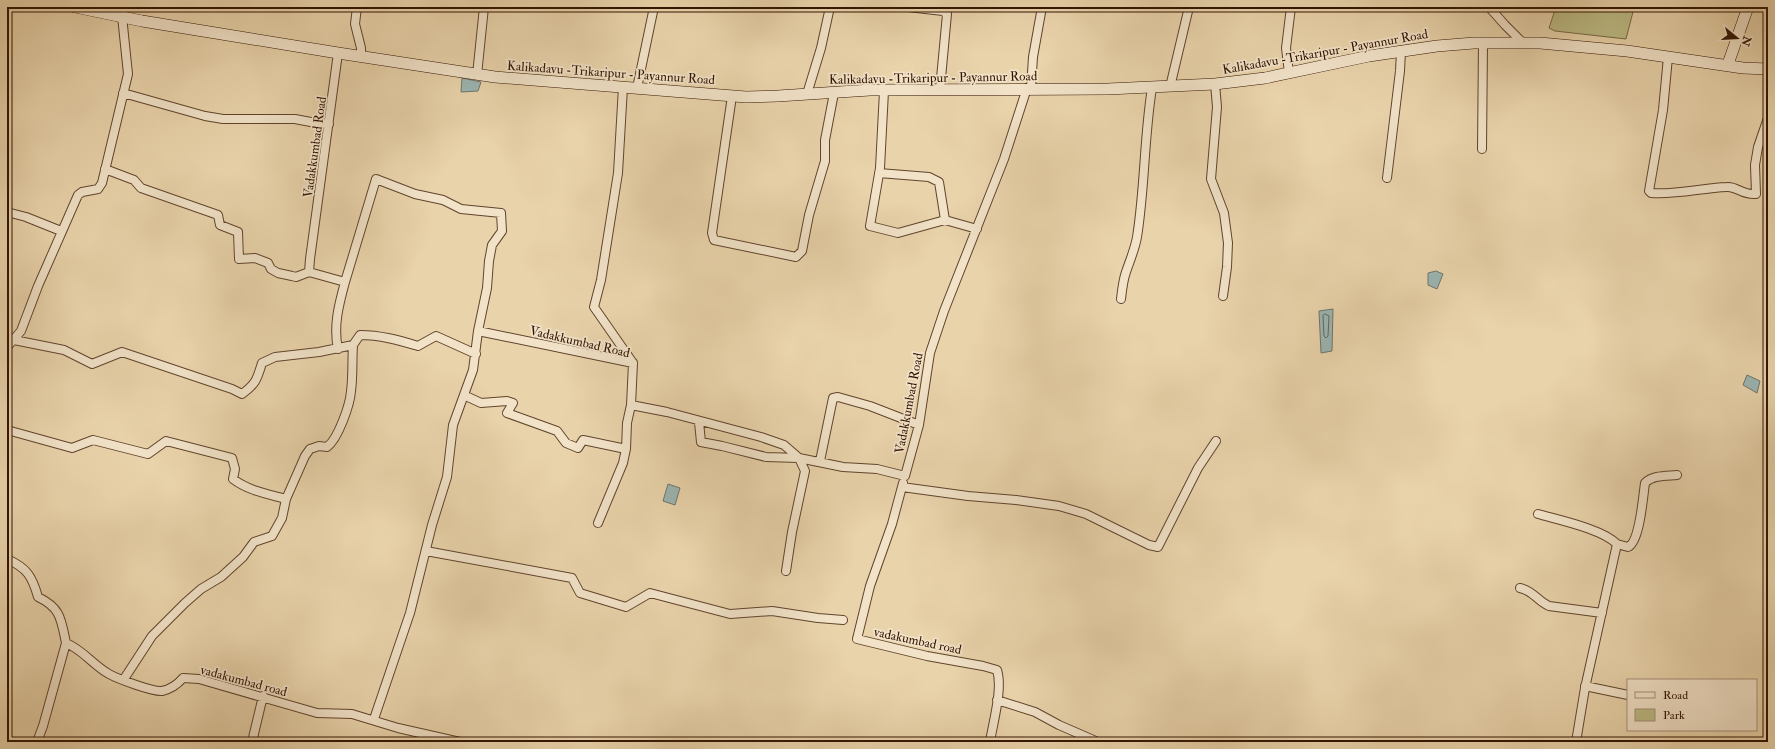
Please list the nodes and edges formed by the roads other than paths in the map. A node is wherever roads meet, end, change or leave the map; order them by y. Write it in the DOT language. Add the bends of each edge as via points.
graph roads {
  1 [pos="76,7"];
  2 [pos="357,7"];
  3 [pos="484,7"];
  4 [pos="654,7"];
  5 [pos="830,7"];
  6 [pos="908,7"];
  7 [pos="1042,7"];
  8 [pos="1189,7"];
  9 [pos="1291,7"];
  10 [pos="1489,7"];
  11 [pos="1748,7"];
  12 [pos="122,16"];
  13 [pos="1483,43"];
  14 [pos="1523,43"];
  15 [pos="1401,51"];
  16 [pos="338,54"];
  17 [pos="1668,56"];
  18 [pos="361,57"];
  19 [pos="1728,64"];
  20 [pos="1768,69"];
  21 [pos="1288,73"];
  22 [pos="477,75"];
  23 [pos="1215,84"];
  24 [pos="623,87"];
  25 [pos="1170,87"];
  26 [pos="637,88"];
  27 [pos="1029,88"];
  28 [pos="1152,88"];
  29 [pos="940,89"];
  30 [pos="884,90"];
  31 [pos="123,93"];
  32 [pos="834,93"];
  33 [pos="807,94"];
  34 [pos="732,96"];
  35 [pos="1768,118"];
  36 [pos="329,124"];
  37 [pos="1482,149"];
  38 [pos="105,169"];
  39 [pos="879,173"];
  40 [pos="1387,178"];
  41 [pos="7,212"];
  42 [pos="944,220"];
  43 [pos="977,229"];
  44 [pos="62,231"];
  45 [pos="309,272"];
  46 [pos="345,282"];
  47 [pos="1223,296"];
  48 [pos="1121,299"];
  49 [pos="478,331"];
  50 [pos="14,340"];
  51 [pos="353,345"];
  52 [pos="7,347"];
  53 [pos="338,349"];
  54 [pos="476,354"];
  55 [pos="633,363"];
  56 [pos="468,397"];
  57 [pos="631,405"];
  58 [pos="698,422"];
  59 [pos="919,426"];
  60 [pos="7,430"];
  61 [pos="1216,441"];
  62 [pos="626,449"];
  63 [pos="799,458"];
  64 [pos="820,461"];
  65 [pos="1677,475"];
  66 [pos="905,476"];
  67 [pos="902,487"];
  68 [pos="286,499"];
  69 [pos="1538,514"];
  70 [pos="598,523"];
  71 [pos="1617,544"];
  72 [pos="426,551"];
  73 [pos="7,558"];
  74 [pos="786,571"];
  75 [pos="1520,588"];
  76 [pos="1602,613"];
  77 [pos="843,620"];
  78 [pos="66,642"];
  79 [pos="124,680"];
  80 [pos="1585,686"];
  81 [pos="1627,695"];
  82 [pos="263,696"];
  83 [pos="997,700"];
  84 [pos="374,719"];
  85 [pos="37,742"];
  86 [pos="252,742"];
  87 [pos="460,742"];
  88 [pos="990,742"];
  89 [pos="1098,742"];
  90 [pos="1576,742"];
  1 -- 12 [label="main road, Kalikadavu -Trikaripur - Payannur Road"];
  2 -- 18 [label="street" via="355,24"];
  3 -- 22 [label="street"];
  4 -- 26 [label="street"];
  5 -- 33 [label="street"];
  6 -- 29 [label="street" via="943,11 947,14"];
  7 -- 27 [label="street, Vadakkumbad Road"];
  8 -- 25 [label="street"];
  9 -- 21 [label="street" via="1286,48"];
  10 -- 14 [label="street"];
  11 -- 19 [label="main road"];
  12 -- 16 [label="main road, Kalikadavu -Trikaripur - Payannur Road"];
  12 -- 31 [label="street" via="128,74"];
  13 -- 14 [label="main road, Kalikadavu -Trikaripur - Payannur Road"];
  13 -- 15 [label="main road, Kalikadavu -Trikaripur - Payannur Road"];
  13 -- 37 [label="street"];
  14 -- 17 [label="main road, Kalikadavu -Trikaripur - Payannur Road"];
  15 -- 21 [label="main road, Kalikadavu -Trikaripur - Payannur Road"];
  15 -- 40 [label="street"];
  16 -- 18 [label="main road, Kalikadavu -Trikaripur - Payannur Road"];
  16 -- 36 [label="street, Vadakkumbad Road"];
  17 -- 19 [label="main road, Kalikadavu -Trikaripur - Payannur Road"];
  17 -- 35 [label="street" via="1663,110 1649,191 1651,193 1691,192 1728,187 1744,194 1756,194 1756,159"];
  18 -- 22 [label="main road, Kalikadavu -Trikaripur - Payannur Road"];
  19 -- 20 [label="main road, Kalikadavu -Trikaripur - Payannur Road" via="1743,68"];
  21 -- 23 [label="main road, Kalikadavu -Trikaripur - Payannur Road"];
  22 -- 24 [label="main road, Kalikadavu -Trikaripur - Payannur Road"];
  23 -- 25 [label="main road, Kalikadavu -Trikaripur - Payannur Road"];
  23 -- 47 [label="street" via="1211,179 1224,213 1228,243"];
  24 -- 26 [label="main road, Kalikadavu -Trikaripur - Payannur Road"];
  24 -- 55 [label="street" via="618,173 601,280 594,307"];
  25 -- 28 [label="main road, Kalikadavu -Trikaripur - Payannur Road"];
  26 -- 34 [label="main road, Kalikadavu -Trikaripur - Payannur Road"];
  27 -- 28 [label="main road, Kalikadavu -Trikaripur - Payannur Road"];
  27 -- 29 [label="main road, Kalikadavu -Trikaripur - Payannur Road"];
  27 -- 43 [label="street, Vadakkumbad Road"];
  28 -- 48 [label="street" via="1137,237 1124,277"];
  29 -- 30 [label="main road, Kalikadavu -Trikaripur - Payannur Road"];
  30 -- 32 [label="main road, Kalikadavu -Trikaripur - Payannur Road"];
  30 -- 39 [label="street"];
  31 -- 36 [label="street" via="217,118 295,119"];
  31 -- 38 [label="street"];
  32 -- 33 [label="main road, Kalikadavu -Trikaripur - Payannur Road"];
  32 -- 34 [label="street" via="825,140 825,161 809,215 802,251 796,257 714,240 712,233"];
  33 -- 34 [label="main road, Kalikadavu -Trikaripur - Payannur Road"];
  36 -- 45 [label="street, Vadakkumbad Road"];
  38 -- 44 [label="street" via="98,189 78,195"];
  38 -- 45 [label="street" via="134,180 141,188 218,215 220,225 238,232 239,259 255,258 268,263 271,269 278,273 296,277"];
  39 -- 42 [label="street" via="929,177 939,182"];
  39 -- 42 [label="street" via="870,226 898,233"];
  41 -- 44 [label="street"];
  42 -- 43 [label="street"];
  43 -- 59 [label="street, Vadakkumbad Road" via="930,353"];
  44 -- 50 [label="street" via="21,331"];
  45 -- 46 [label="street"];
  46 -- 49 [label="street" via="376,179 415,194 443,200 461,209 501,214 502,231 492,245"];
  46 -- 53 [label="street" via="337,315"];
  49 -- 54 [label="street"];
  49 -- 55 [label="street, Vadakkumbad Road"];
  50 -- 52 [label="street"];
  50 -- 53 [label="street" via="64,350 92,364 122,352 242,394 257,380 265,360"];
  51 -- 53 [label="street"];
  51 -- 54 [label="street" via="360,335 396,339 418,346 436,336"];
  51 -- 68 [label="street" via="351,393 341,425 332,443 327,447 310,448"];
  54 -- 72 [label="street" via="468,387 453,426 447,477"];
  55 -- 57 [label="street, Vadakkumbad Road"];
  56 -- 62 [label="street" via="481,402 513,403 507,413 557,431 566,443 578,448 582,440"];
  57 -- 58 [label="street" via="667,412"];
  57 -- 62 [label="street, Vadakkumbad Road"];
  58 -- 63 [label="street" via="762,437 784,445"];
  58 -- 63 [label="street" via="701,442 766,457"];
  59 -- 64 [label="street" via="870,406 838,397 833,398"];
  59 -- 66 [label="street, Vadakkumbad Road"];
  60 -- 68 [label="street" via="72,448 93,440 148,454 166,441 232,458 236,469 233,479 257,492"];
  61 -- 67 [label="street" via="1198,468 1158,547 1149,546 1086,514 1059,506"];
  62 -- 70 [label="street, Vadakkumbad Road" via="623,464"];
  63 -- 64 [label="street"];
  63 -- 74 [label="street" via="805,471"];
  64 -- 66 [label="street" via="844,467 877,469"];
  65 -- 71 [label="street" via="1655,477 1645,483 1634,542 1628,547"];
  66 -- 67 [label="street, vadakumbad road"];
  67 -- 83 [label="street, vadakumbad road" via="870,586 857,638 927,656 994,668 999,677"];
  68 -- 79 [label="street" via="282,518 272,536 254,542 221,577 185,603 152,636"];
  69 -- 71 [label="street" via="1589,530"];
  71 -- 76 [label="street"];
  72 -- 77 [label="street" via="572,578 580,593 626,607 650,593 730,614 772,611"];
  72 -- 84 [label="street" via="410,613"];
  73 -- 78 [label="street" via="27,571 33,580 38,597 53,605 58,611"];
  75 -- 76 [label="street" via="1534,594 1549,606"];
  76 -- 80 [label="street"];
  78 -- 79 [label="street, vadakumbad road" via="75,646 108,673"];
  78 -- 85 [label="street"];
  79 -- 82 [label="street, vadakumbad road" via="161,691 178,684 183,678 199,678"];
  80 -- 81 [label="street"];
  80 -- 90 [label="street"];
  82 -- 84 [label="street, vadakumbad road" via="317,713 352,714"];
  82 -- 86 [label="street"];
  83 -- 88 [label="street, vadakumbad road"];
  83 -- 89 [label="street" via="1035,712"];
  84 -- 87 [label="street, vadakumbad road" via="398,728"];
}
